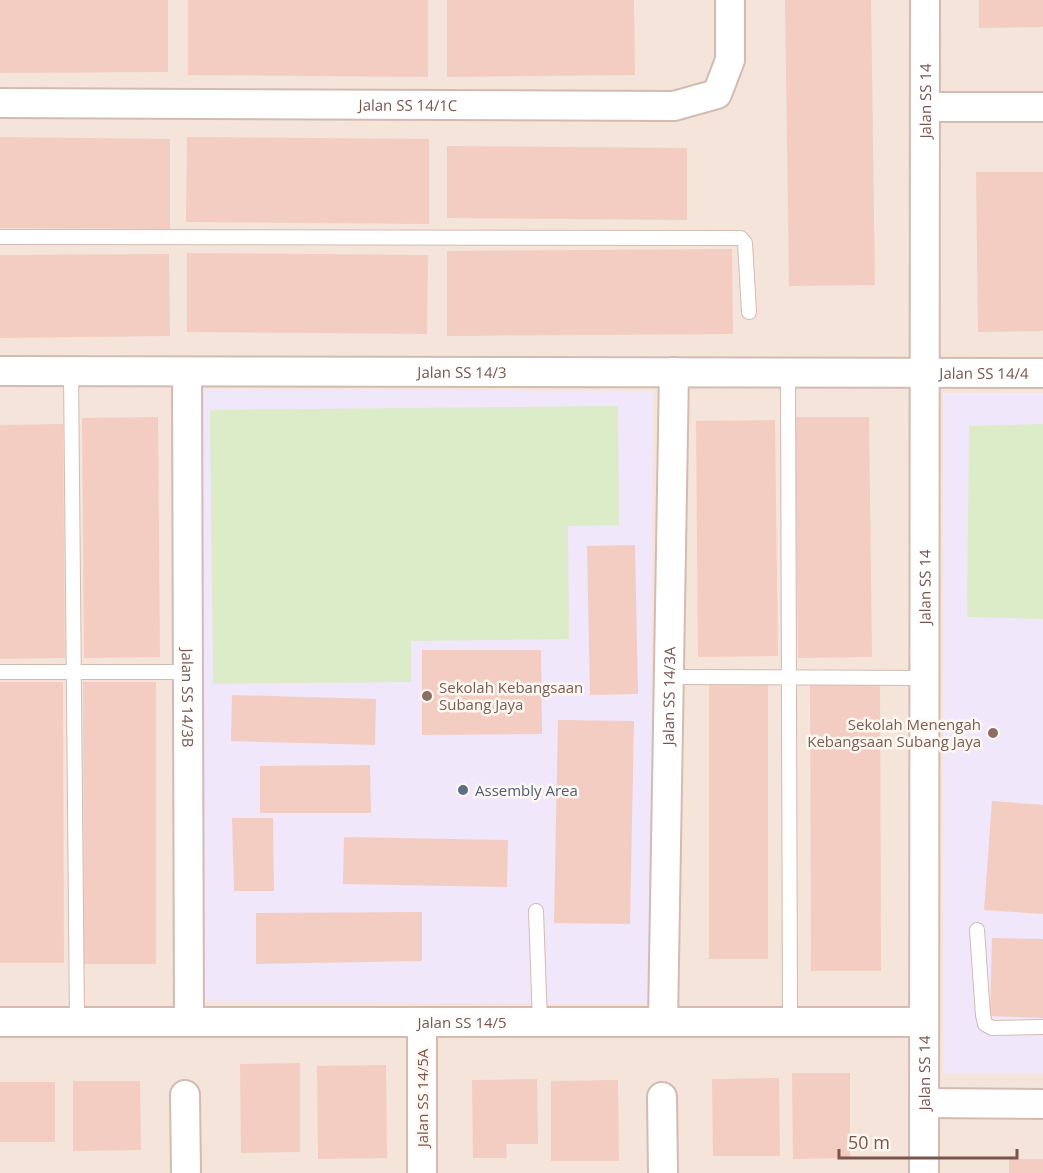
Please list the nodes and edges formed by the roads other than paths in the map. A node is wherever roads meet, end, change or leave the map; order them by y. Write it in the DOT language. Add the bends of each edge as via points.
graph roads {
  1 [pos="730,0"];
  2 [pos="925,0"];
  3 [pos="0,103"];
  4 [pos="925,107"];
  5 [pos="1043,107"];
  6 [pos="0,237"];
  7 [pos="748,312"];
  8 [pos="0,371"];
  9 [pos="71,371"];
  10 [pos="187,372"];
  11 [pos="674,372"];
  12 [pos="788,372"];
  13 [pos="925,372"];
  14 [pos="1043,373"];
  15 [pos="0,672"];
  16 [pos="74,672"];
  17 [pos="188,672"];
  18 [pos="669,677"];
  19 [pos="789,677"];
  20 [pos="925,678"];
  21 [pos="536,912"];
  22 [pos="976,930"];
  23 [pos="0,1022"];
  24 [pos="77,1022"];
  25 [pos="189,1022"];
  26 [pos="422,1022"];
  27 [pos="540,1022"];
  28 [pos="663,1022"];
  29 [pos="790,1022"];
  30 [pos="924,1022"];
  31 [pos="1043,1027"];
  32 [pos="185,1095"];
  33 [pos="662,1097"];
  34 [pos="924,1103"];
  35 [pos="1043,1104"];
  36 [pos="186,1173"];
  37 [pos="422,1173"];
  38 [pos="663,1173"];
  39 [pos="924,1173"];
  1 -- 3 [label="street, Jalan SS 14/1C" via="730,60 717,94 674,106"];
  2 -- 4 [label="street, Jalan SS 14"];
  4 -- 5 [label="street"];
  4 -- 13 [label="street, Jalan SS 14"];
  6 -- 7 [label="lane" via="741,238 745,243"];
  8 -- 9 [label="street, Jalan SS 14/3"];
  9 -- 10 [label="street, Jalan SS 14/3"];
  9 -- 16 [label="lane"];
  10 -- 11 [label="street, Jalan SS 14/3"];
  10 -- 17 [label="street, Jalan SS 14/3B"];
  11 -- 12 [label="street, Jalan SS 14/3"];
  11 -- 18 [label="street, Jalan SS 14/3A"];
  12 -- 13 [label="street, Jalan SS 14/3"];
  12 -- 19 [label="lane"];
  13 -- 14 [label="street, Jalan SS 14/4"];
  13 -- 20 [label="street, Jalan SS 14"];
  15 -- 16 [label="lane"];
  16 -- 17 [label="lane"];
  16 -- 24 [label="lane"];
  17 -- 25 [label="street, Jalan SS 14/3B"];
  18 -- 19 [label="lane"];
  18 -- 28 [label="street, Jalan SS 14/3A"];
  19 -- 20 [label="lane"];
  19 -- 29 [label="lane"];
  20 -- 30 [label="street, Jalan SS 14"];
  21 -- 27 [label="lane"];
  22 -- 31 [label="lane" via="985,1024 992,1028"];
  23 -- 24 [label="street, Jalan SS 14/5"];
  24 -- 25 [label="street, Jalan SS 14/5"];
  25 -- 26 [label="street, Jalan SS 14/5"];
  26 -- 27 [label="street, Jalan SS 14/5"];
  26 -- 37 [label="street, Jalan SS 14/5A"];
  27 -- 28 [label="street, Jalan SS 14/5"];
  28 -- 29 [label="street, Jalan SS 14/5"];
  29 -- 30 [label="street, Jalan SS 14/5"];
  30 -- 34 [label="street, Jalan SS 14"];
  32 -- 36 [label="street"];
  33 -- 38 [label="street"];
  34 -- 35 [label="street"];
  34 -- 39 [label="street, Jalan SS 14"];
}
